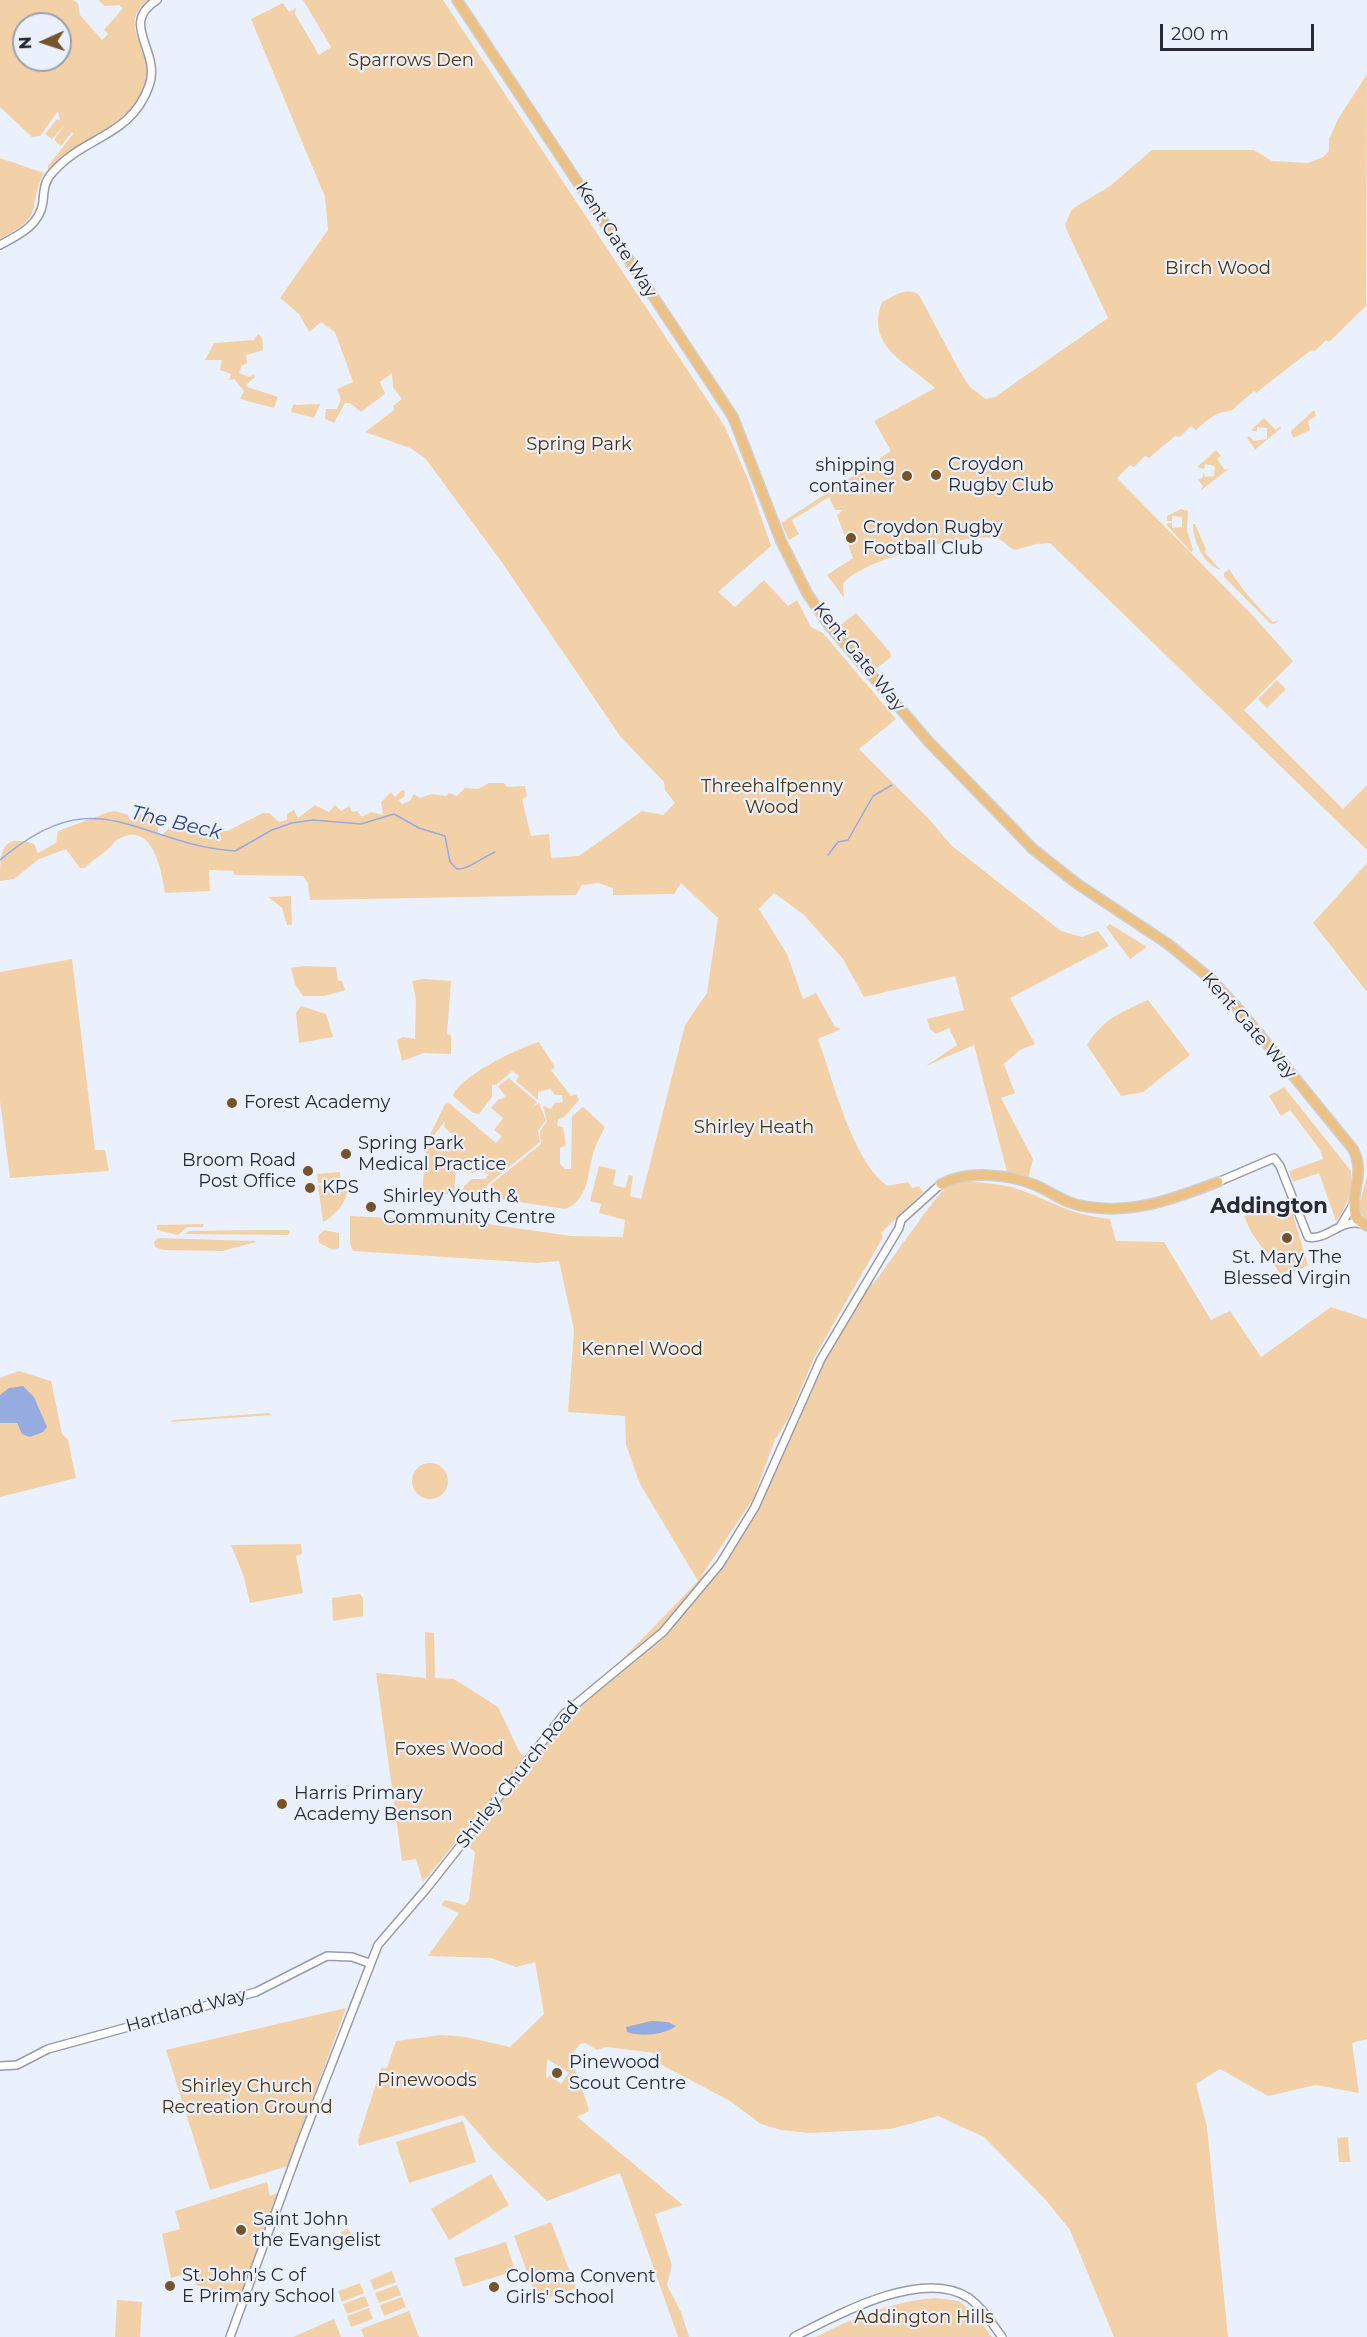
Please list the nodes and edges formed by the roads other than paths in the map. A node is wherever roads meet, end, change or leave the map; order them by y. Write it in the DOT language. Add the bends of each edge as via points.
graph roads {
  1 [pos="157,0"];
  2 [pos="457,0"];
  3 [pos="0,245"];
  4 [pos="1353,1149"];
  5 [pos="1367,1160"];
  6 [pos="1367,1174"];
  7 [pos="1218,1182"];
  8 [pos="941,1184"];
  9 [pos="1357,1190"];
  10 [pos="1353,1205"];
  11 [pos="1341,1225"];
  12 [pos="1365,1225"];
  13 [pos="369,1963"];
  14 [pos="0,2066"];
  15 [pos="230,2337"];
  16 [pos="794,2337"];
  17 [pos="1002,2337"];
  1 -- 3 [label="street" via="146,8 140,22 153,68 142,102 125,123 71,156 53,172 45,183 38,217 22,233"];
  2 -- 4 [label="main road, Kent Gate Way" via="733,417 782,541 807,593 828,624 928,741 1034,849 1076,884 1168,944 1212,980"];
  4 -- 5 [label="main road, Kent Gate Way"];
  4 -- 9 [label="main road" via="1359,1161"];
  6 -- 9 [label="main road"];
  7 -- 8 [label="main road" via="1169,1200 1120,1210 1067,1202 1036,1185 999,1176 954,1178"];
  7 -- 11 [label="street" via="1272,1157 1280,1166 1308,1237 1316,1238"];
  8 -- 13 [label="street, Shirley Church Road" via="899,1228 821,1359 755,1507 720,1564 663,1632 565,1713 378,1945"];
  9 -- 10 [label="main road"];
  10 -- 11 [label="street"];
  10 -- 12 [label="main road" via="1357,1219"];
  11 -- 12 [label="street"];
  13 -- 14 [label="street, Hartland Way" via="352,1957 326,1956 256,1992 48,2049 17,2065"];
  13 -- 15 [label="street, Shirley Church Road"];
  16 -- 17 [label="street" via="862,2305 931,2288 967,2297"];
}
